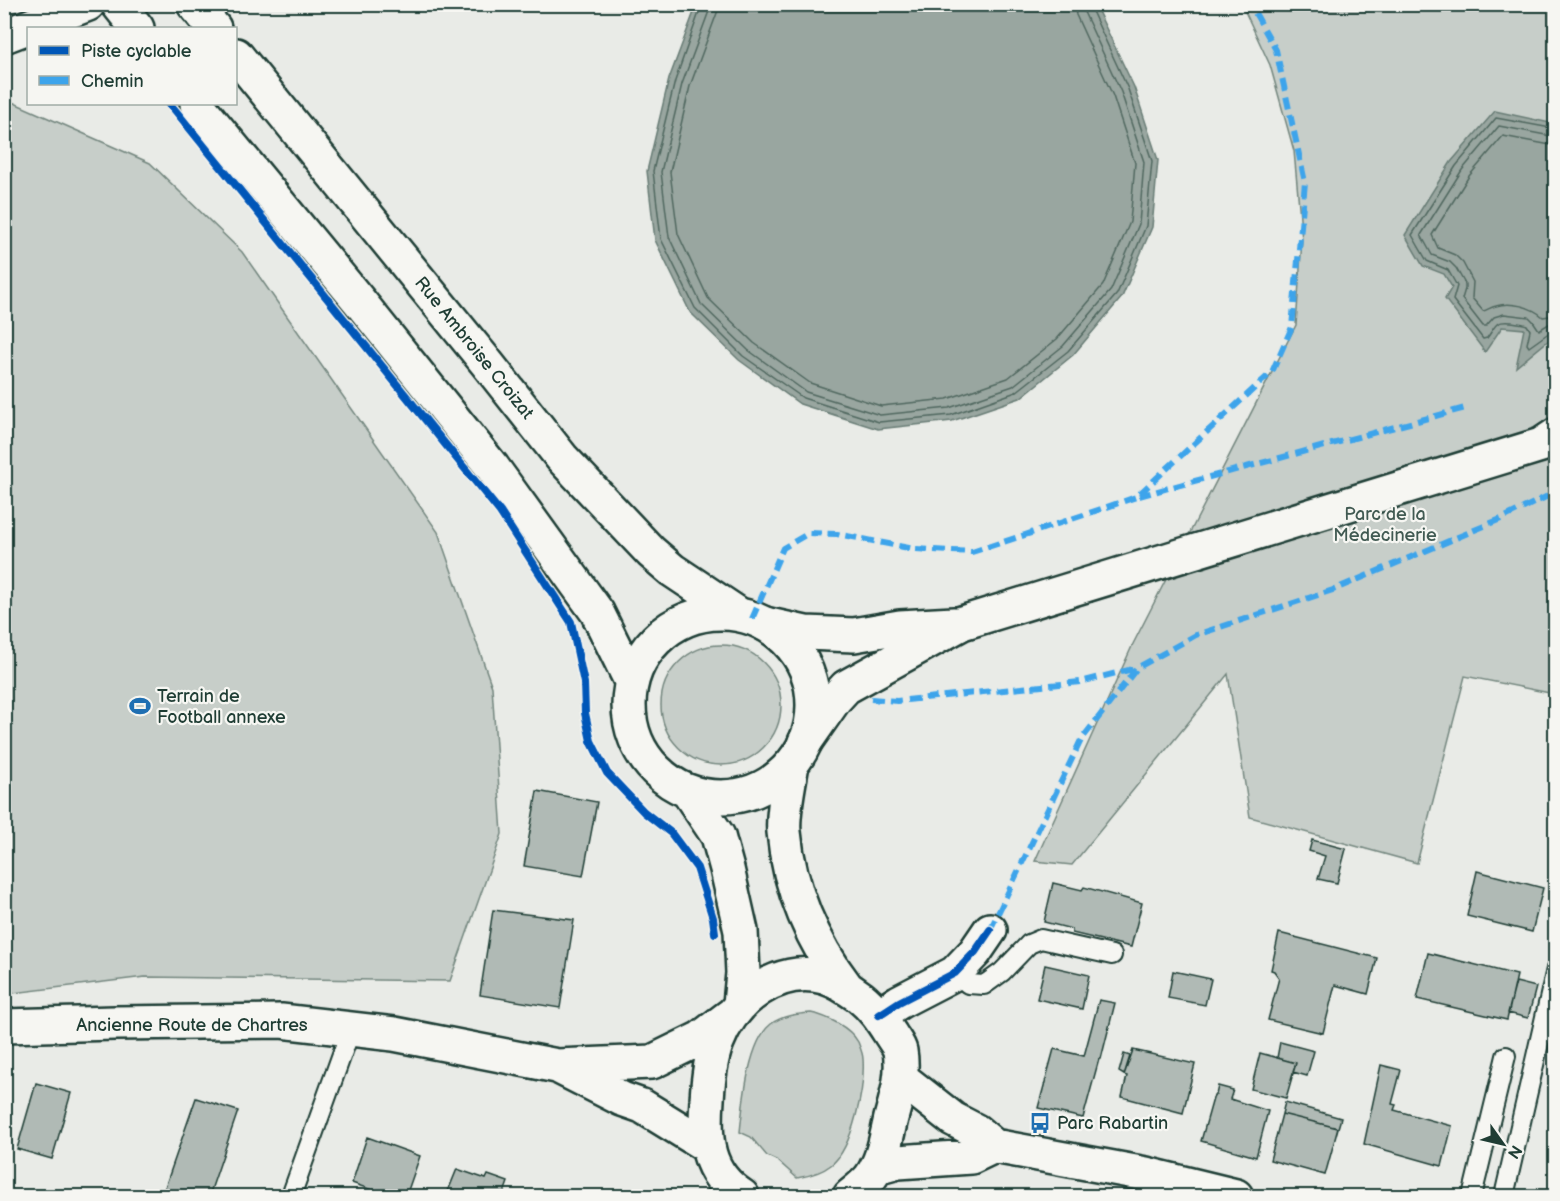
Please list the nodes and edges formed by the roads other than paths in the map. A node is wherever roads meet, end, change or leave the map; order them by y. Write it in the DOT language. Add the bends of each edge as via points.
graph roads {
  1 [pos="88,4"];
  2 [pos="118,4"];
  3 [pos="194,4"];
  4 [pos="27,27"];
  5 [pos="28,27"];
  6 [pos="136,27"];
  7 [pos="213,27"];
  8 [pos="4,36"];
  9 [pos="241,62"];
  10 [pos="197,105"];
  11 [pos="1556,435"];
  12 [pos="752,619"];
  13 [pos="962,623"];
  14 [pos="631,681"];
  15 [pos="798,753"];
  16 [pos="689,793"];
  17 [pos="990,930"];
  18 [pos="1112,955"];
  19 [pos="1556,969"];
  20 [pos="955,973"];
  21 [pos="846,988"];
  22 [pos="735,1010"];
  23 [pos="879,1016"];
  24 [pos="4,1026"];
  25 [pos="351,1029"];
  26 [pos="1506,1056"];
  27 [pos="557,1066"];
  28 [pos="901,1078"];
  29 [pos="707,1146"];
  30 [pos="994,1146"];
  31 [pos="864,1185"];
  32 [pos="740,1196"];
  33 [pos="291,1197"];
  34 [pos="1236,1197"];
  35 [pos="1472,1197"];
  36 [pos="1504,1197"];
  1 -- 5 [label="main road"];
  2 -- 6 [label="main road"];
  3 -- 7 [label="main road"];
  4 -- 8 [label="main road"];
  9 -- 12 [label="main road, Rue Ambroise Croizat" via="562,458 672,570"];
  10 -- 14 [label="main road" via="493,468 597,612"];
  11 -- 13 [label="main road" via="1540,445"];
  12 -- 13 [label="main road" via="806,633 854,635"];
  12 -- 14 [label="main road" via="710,613 684,620 660,635 642,656"];
  12 -- 15 [label="main road" via="787,641 811,675 813,720"];
  13 -- 15 [label="main road" via="846,687"];
  14 -- 16 [label="main road" via="628,708 633,735 645,760 664,779"];
  15 -- 16 [label="main road" via="771,783 744,794 716,798"];
  15 -- 21 [label="main road" via="783,831 790,872 805,917"];
  16 -- 22 [label="main road" via="718,836 741,931 743,973"];
  17 -- 20 [label="main road"];
  18 -- 20 [label="lane" via="1041,939 1029,944 984,985 968,984"];
  19 -- 36 [label="lane"];
  20 -- 23 [label="main road"];
  21 -- 22 [label="main road, Ancienne Route de Chartres" via="812,975 784,977 760,989"];
  21 -- 23 [label="main road"];
  22 -- 27 [label="main road, Ancienne Route de Chartres" via="701,1038 652,1062"];
  22 -- 29 [label="main road" via="717,1042 712,1062 706,1111"];
  23 -- 28 [label="main road" via="900,1049"];
  24 -- 25 [label="main road, Ancienne Route de Chartres" via="281,1022"];
  25 -- 27 [label="main road, Ancienne Route de Chartres"];
  25 -- 33 [label="lane"];
  26 -- 35 [label="lane"];
  27 -- 29 [label="main road, Ancienne Route de Chartres" via="642,1106"];
  28 -- 30 [label="main road"];
  28 -- 31 [label="main road" via="881,1157"];
  29 -- 32 [label="main road" via="715,1171"];
  30 -- 31 [label="main road" via="971,1157 898,1162"];
  30 -- 34 [label="main road" via="1146,1174"];
}
